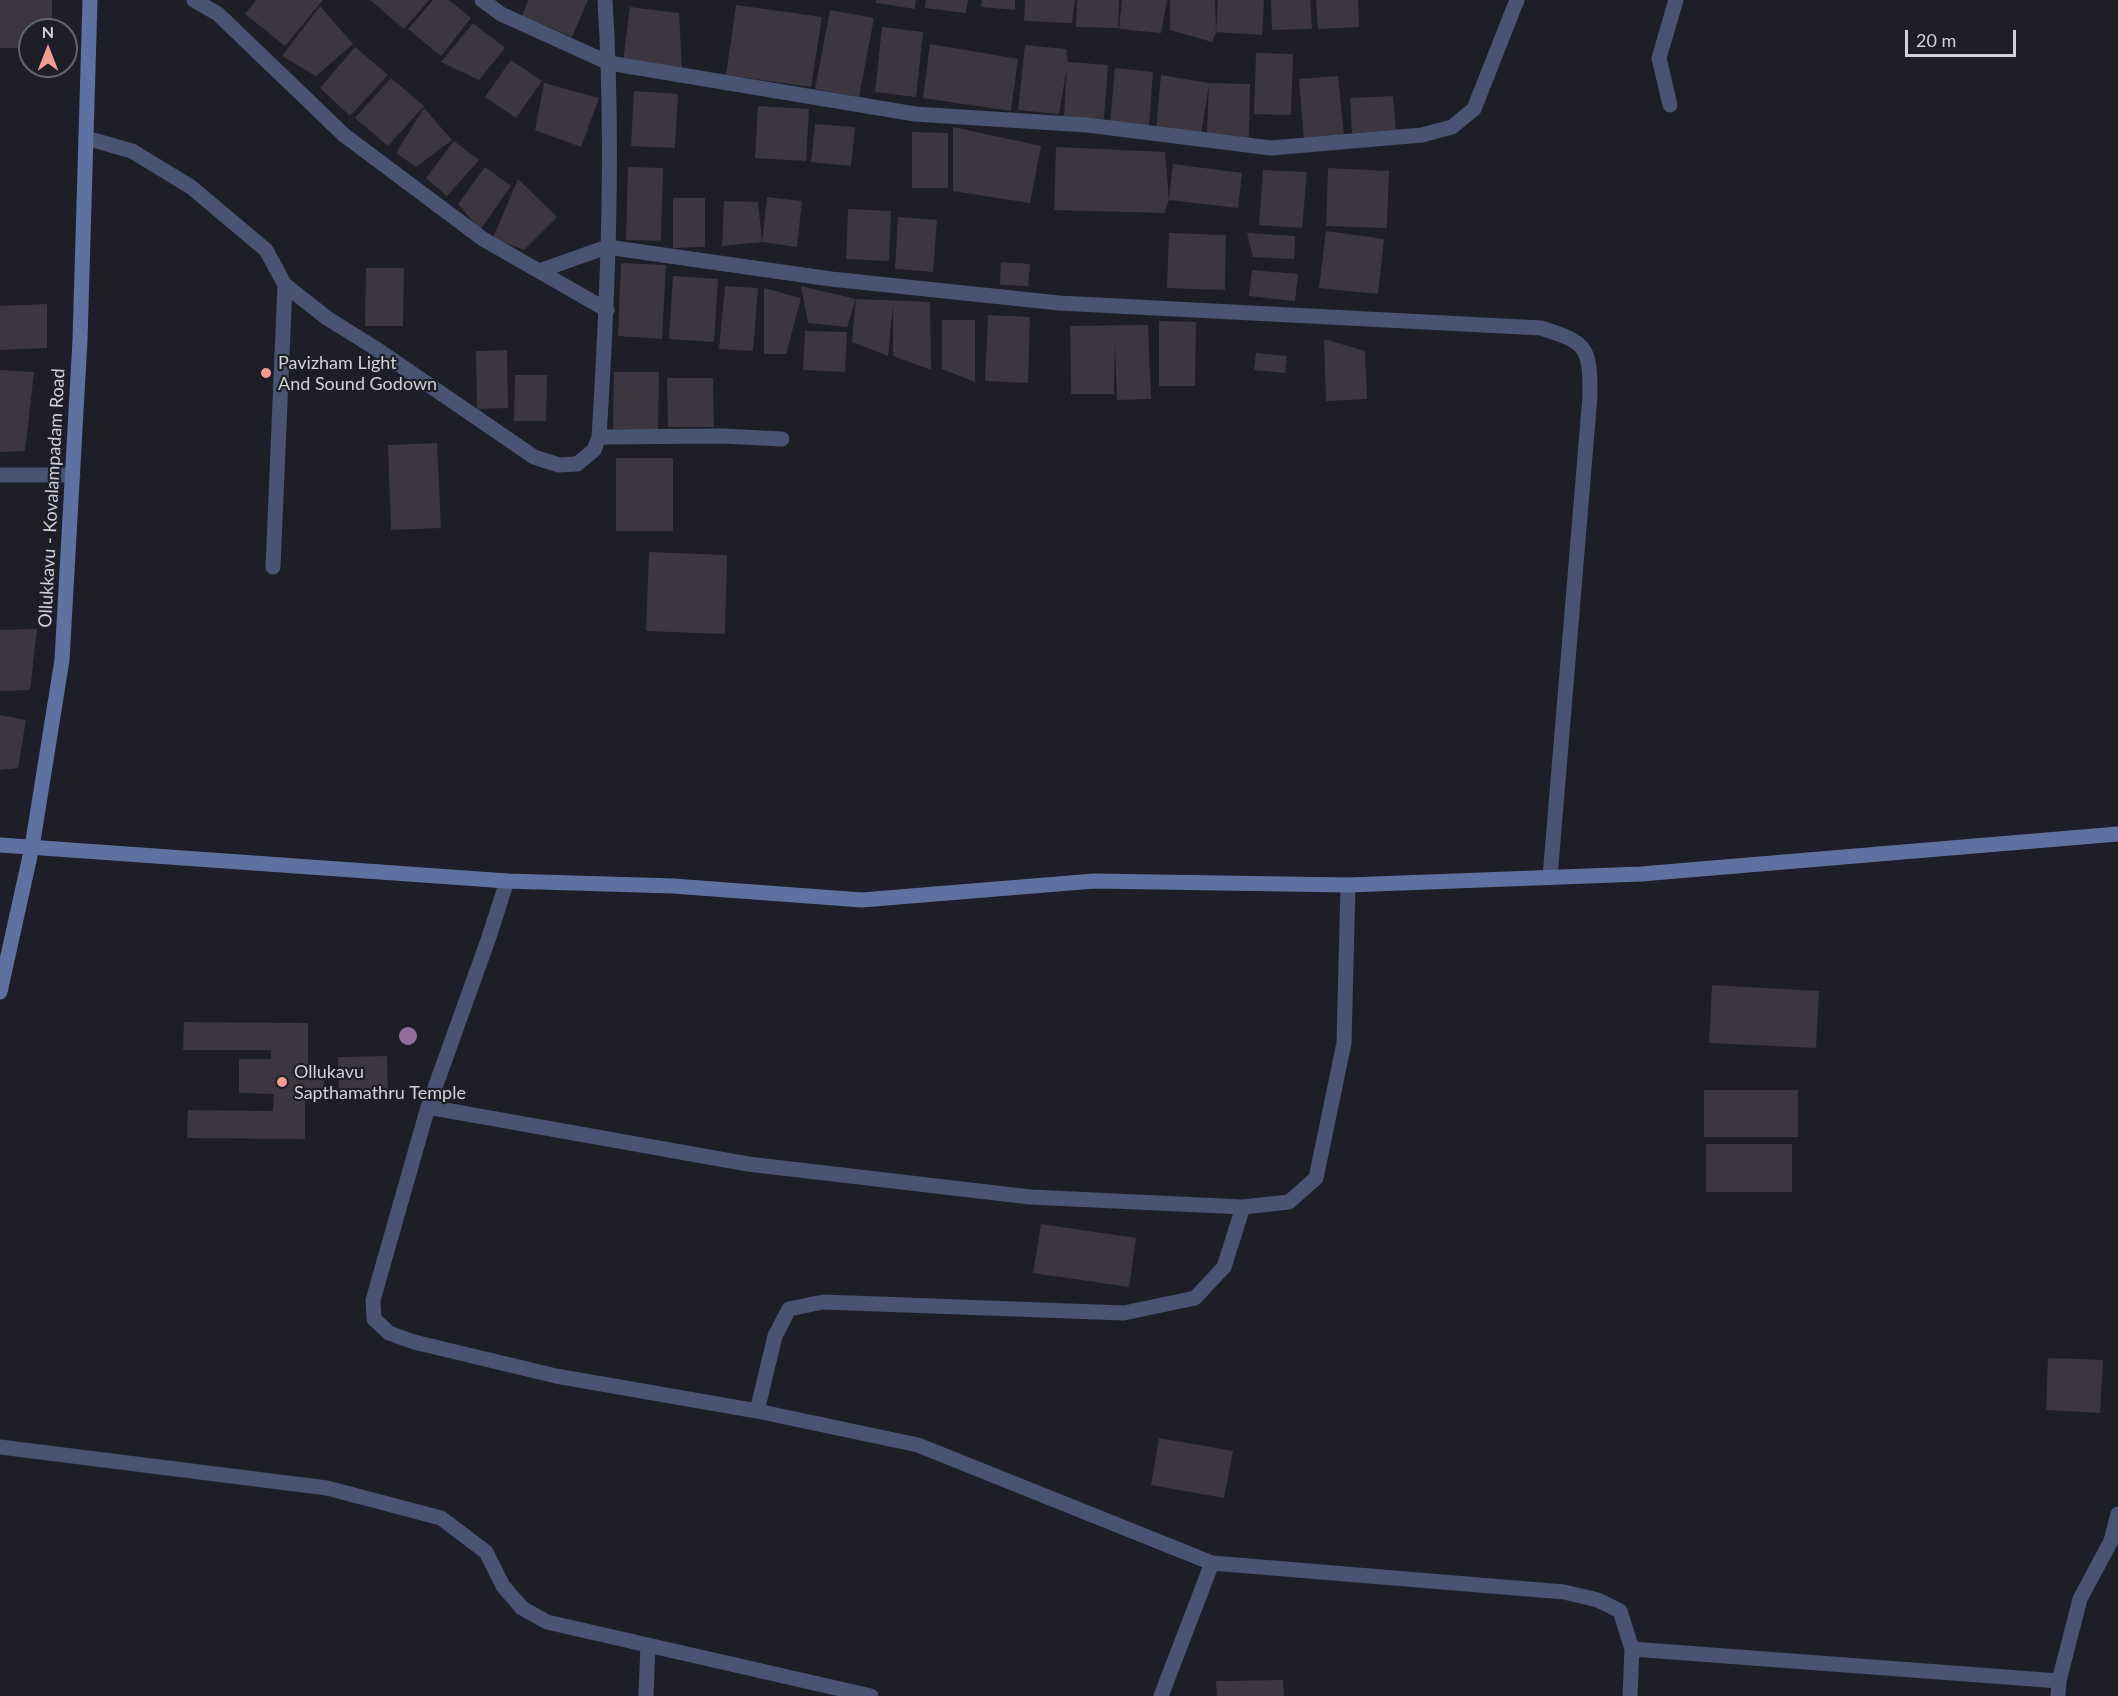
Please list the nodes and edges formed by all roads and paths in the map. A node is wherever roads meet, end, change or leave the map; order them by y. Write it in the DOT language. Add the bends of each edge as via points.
graph roads {
  1 [pos="90,0"];
  2 [pos="194,0"];
  3 [pos="482,0"];
  4 [pos="605,0"];
  5 [pos="1517,0"];
  6 [pos="1676,0"];
  7 [pos="609,63"];
  8 [pos="1670,105"];
  9 [pos="86,138"];
  10 [pos="607,247"];
  11 [pos="539,271"];
  12 [pos="285,285"];
  13 [pos="607,310"];
  14 [pos="599,437"];
  15 [pos="782,439"];
  16 [pos="0,475"];
  17 [pos="73,475"];
  18 [pos="273,567"];
  19 [pos="2118,834"];
  20 [pos="0,845"];
  21 [pos="32,847"];
  22 [pos="1550,877"];
  23 [pos="507,881"];
  24 [pos="1348,885"];
  25 [pos="0,992"];
  26 [pos="428,1107"];
  27 [pos="1243,1207"];
  28 [pos="757,1411"];
  29 [pos="0,1447"];
  30 [pos="2118,1514"];
  31 [pos="1212,1563"];
  32 [pos="648,1645"];
  33 [pos="1632,1649"];
  34 [pos="2059,1689"];
  35 [pos="646,1696"];
  36 [pos="871,1696"];
  37 [pos="1161,1696"];
  38 [pos="1630,1696"];
  1 -- 9 [label="street, Ollukkavu - Kovalampadam Road"];
  2 -- 11 [label="street" via="218,14 344,135 483,239"];
  3 -- 7 [label="street" via="501,14"];
  4 -- 7 [label="street"];
  5 -- 7 [label="street" via="1474,109 1452,127 1422,135 1271,148 1087,125 915,114"];
  6 -- 8 [label="street" via="1659,58"];
  7 -- 10 [label="street"];
  9 -- 12 [label="street" via="132,151 191,187 266,250"];
  9 -- 17 [label="street, Ollukkavu - Kovalampadam Road"];
  10 -- 11 [label="street"];
  10 -- 13 [label="street"];
  10 -- 22 [label="street" via="831,279 1059,303 1541,328 1574,339 1590,361 1590,396"];
  11 -- 13 [label="street"];
  12 -- 14 [label="street" via="327,318 534,457 559,465 577,464 594,450"];
  12 -- 18 [label="street"];
  13 -- 14 [label="street"];
  14 -- 15 [label="street"];
  16 -- 17 [label="street"];
  17 -- 21 [label="street, Ollukkavu - Kovalampadam Road" via="62,660"];
  19 -- 22 [label="street" via="1641,874"];
  20 -- 21 [label="street"];
  21 -- 23 [label="street"];
  21 -- 25 [label="street, Ollukkavu - Kovalampadam Road"];
  22 -- 24 [label="street"];
  23 -- 24 [label="street" via="673,886 862,900 1094,881"];
  23 -- 26 [label="street"];
  24 -- 27 [label="street" via="1344,1043 1316,1178 1289,1202"];
  26 -- 27 [label="street" via="748,1164 1030,1197"];
  26 -- 28 [label="street" via="373,1300 374,1319 389,1333 556,1376"];
  27 -- 28 [label="street" via="1224,1267 1195,1298 1124,1313 823,1302 789,1309 774,1336"];
  28 -- 31 [label="street" via="918,1445"];
  29 -- 32 [label="street" via="327,1488 441,1518 486,1552 503,1586 522,1608 547,1622"];
  30 -- 34 [label="street" via="2110,1541 2080,1599"];
  31 -- 33 [label="street" via="1564,1592 1598,1600 1620,1611"];
  31 -- 37 [label="street"];
  32 -- 35 [label="street"];
  32 -- 36 [label="street"];
  33 -- 34 [label="street"];
  33 -- 38 [label="street"];
}
